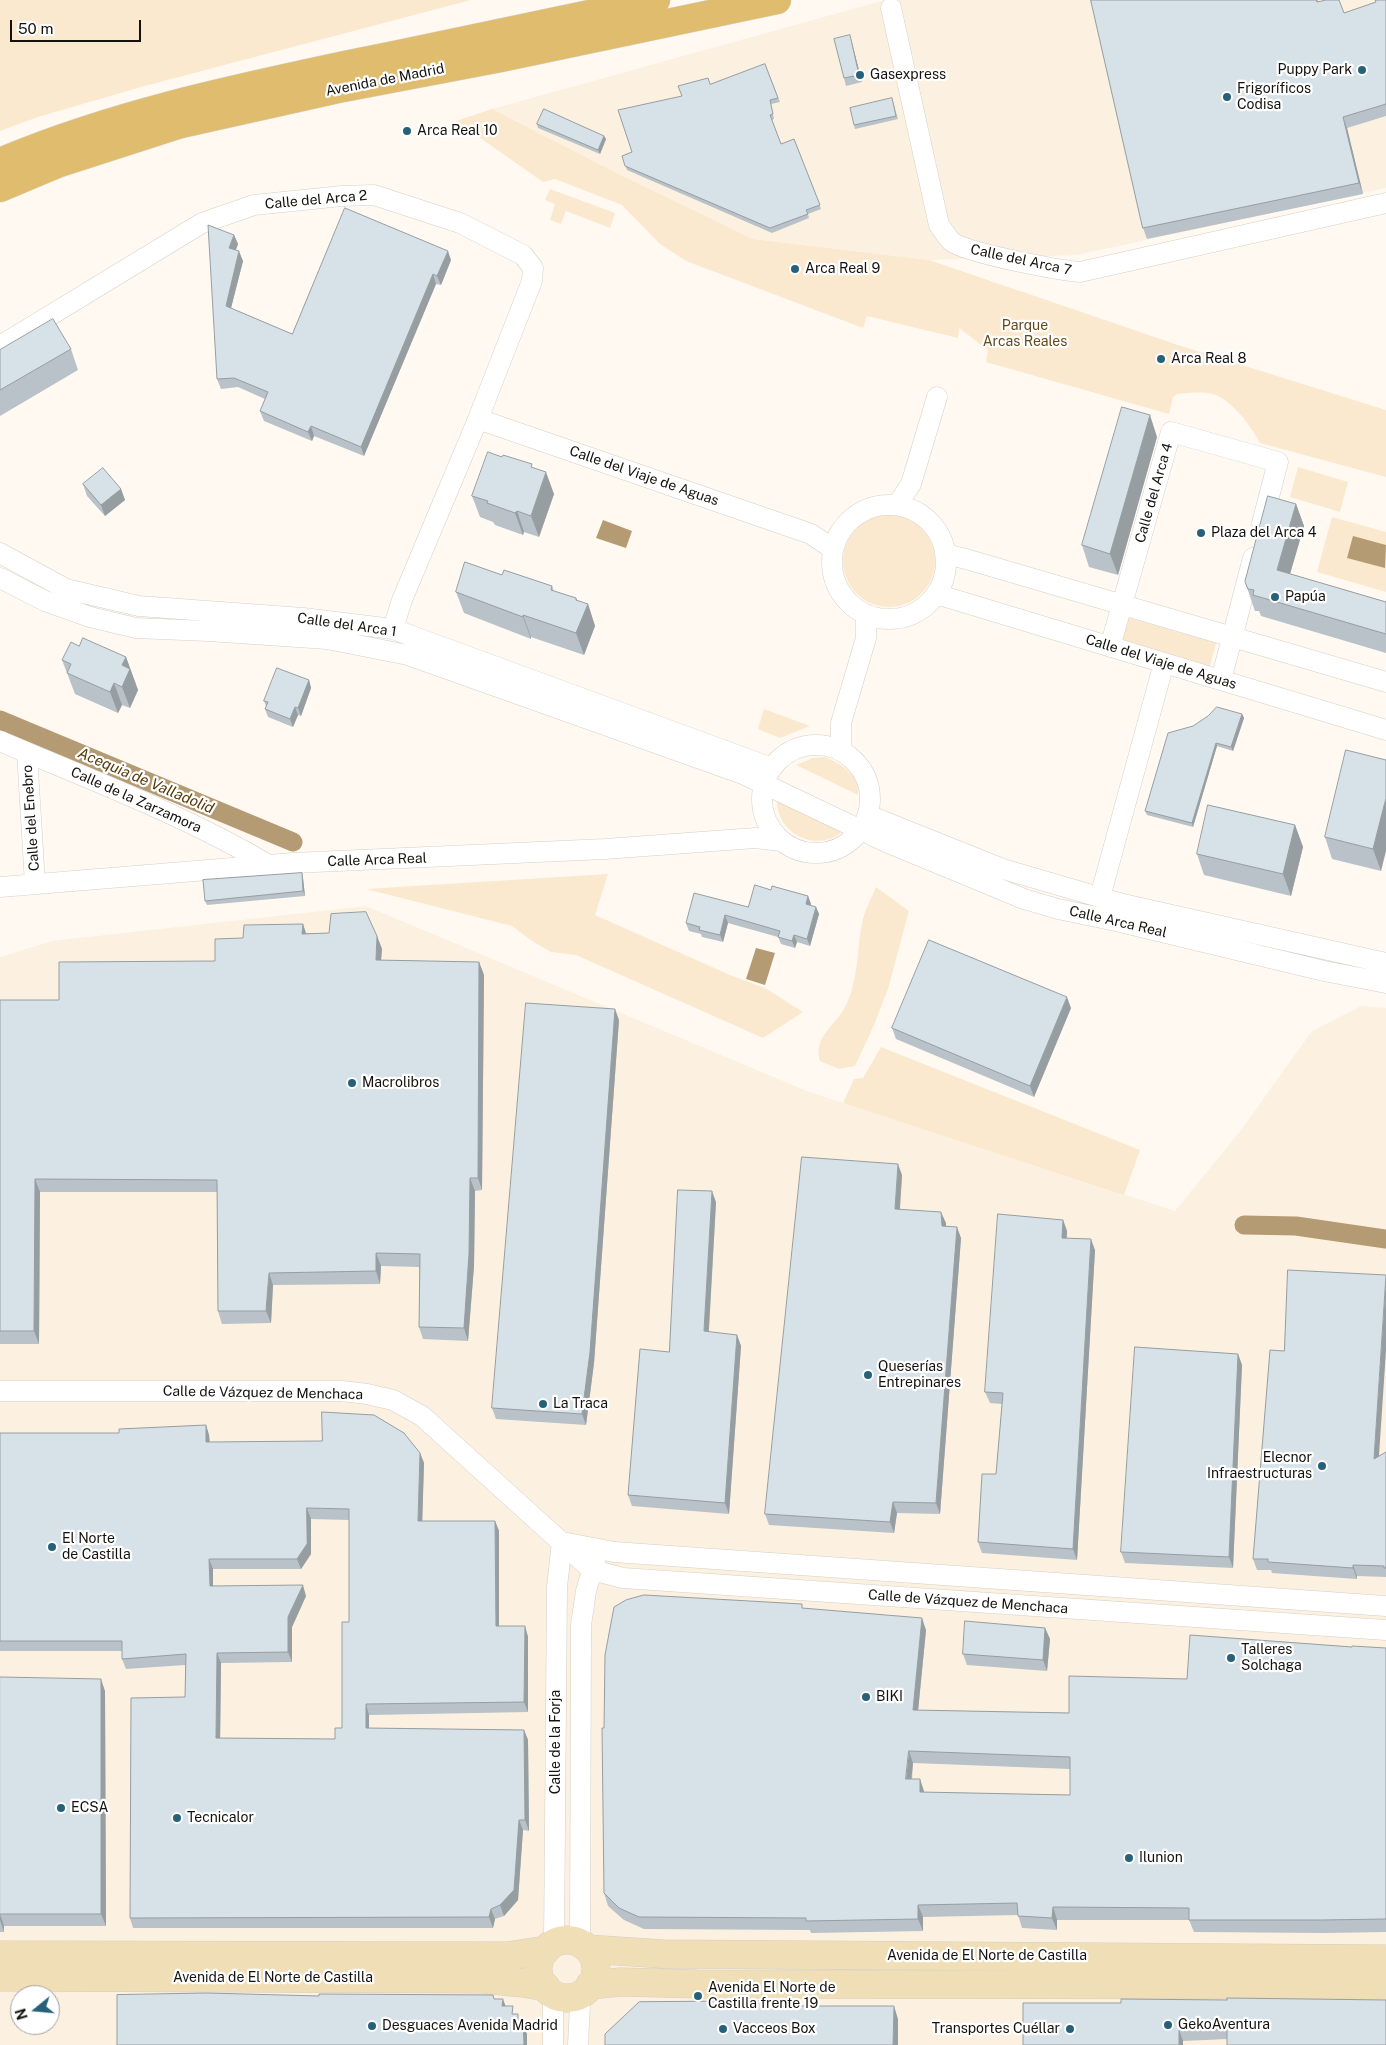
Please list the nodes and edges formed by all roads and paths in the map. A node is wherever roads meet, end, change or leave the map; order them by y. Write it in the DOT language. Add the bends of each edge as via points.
graph roads {
  1 [pos="656,0"];
  2 [pos="777,0"];
  3 [pos="892,8"];
  4 [pos="13,154"];
  5 [pos="0,162"];
  6 [pos="0,188"];
  7 [pos="1386,202"];
  8 [pos="0,346"];
  9 [pos="937,397"];
  10 [pos="478,419"];
  11 [pos="905,508"];
  12 [pos="836,542"];
  13 [pos="0,553"];
  14 [pos="945,554"];
  15 [pos="0,578"];
  16 [pos="936,594"];
  17 [pos="1122,604"];
  18 [pos="874,616"];
  19 [pos="393,629"];
  20 [pos="1232,636"];
  21 [pos="1110,647"];
  22 [pos="1164,663"];
  23 [pos="1221,680"];
  24 [pos="1386,682"];
  25 [pos="1386,730"];
  26 [pos="0,741"];
  27 [pos="833,748"];
  28 [pos="27,753"];
  29 [pos="768,776"];
  30 [pos="864,823"];
  31 [pos="768,836"];
  32 [pos="269,865"];
  33 [pos="35,884"];
  34 [pos="0,887"];
  35 [pos="1100,897"];
  36 [pos="1386,963"];
  37 [pos="1386,983"];
  38 [pos="0,1391"];
  39 [pos="562,1542"];
  40 [pos="599,1550"];
  41 [pos="592,1570"];
  42 [pos="1386,1606"];
  43 [pos="1386,1630"];
  44 [pos="567,1946"];
  45 [pos="0,1955"];
  46 [pos="1386,1959"];
  47 [pos="0,1977"];
  48 [pos="1386,1985"];
  49 [pos="586,1989"];
  50 [pos="548,1990"];
  51 [pos="553,2045"];
  52 [pos="578,2045"];
  1 -- 4 [label="main road, Avenida de Madrid" via="228,90 114,120"];
  2 -- 6 [label="main road, Avenida de Madrid" via="181,124 57,164"];
  3 -- 7 [label="street, Calle del Arca 7" via="939,225 951,242 967,249 1062,271 1080,272"];
  4 -- 5 [label="main road, Avenida de Madrid"];
  8 -- 10 [label="street, Calle del Arca 2" via="202,223 254,205 374,195 460,223 523,255 533,268 532,280"];
  9 -- 11 [label="street"];
  10 -- 12 [label="street, Calle del Viaje de Aguas"];
  10 -- 19 [label="street, Calle del Arca 2" via="402,600"];
  11 -- 12 [label="street" via="883,505 863,511 847,523"];
  11 -- 14 [label="street" via="925,518 935,528"];
  12 -- 18 [label="street" via="832,569 838,588 855,608"];
  13 -- 19 [label="street, Calle del Arca 1" via="66,589 139,606 303,618"];
  14 -- 16 [label="street" via="942,582"];
  14 -- 17 [label="street"];
  15 -- 29 [label="street, Calle del Arca 1" via="45,601 90,617 136,628 327,639 408,655 743,774"];
  16 -- 18 [label="street" via="912,614 897,618"];
  16 -- 21 [label="street, Calle del Viaje de Aguas"];
  17 -- 20 [label="street"];
  17 -- 20 [label="street, Calle del Arca 4" via="1172,432 1278,462"];
  17 -- 21 [label="street, Calle del Arca 4"];
  18 -- 27 [label="street"];
  19 -- 29 [label="street, Calle del Arca 1"];
  20 -- 23 [label="street, Calle del Arca 4"];
  20 -- 24 [label="street"];
  21 -- 22 [label="street, Calle del Viaje de Aguas"];
  22 -- 23 [label="street, Calle del Viaje de Aguas"];
  22 -- 35 [label="street"];
  23 -- 25 [label="street, Calle del Viaje de Aguas"];
  26 -- 28 [label="street, Calle de la Zarzamora"];
  27 -- 29 [label="street" via="813,745 794,750 780,759"];
  27 -- 30 [label="street" via="851,757 865,775 871,801"];
  28 -- 32 [label="street, Calle de la Zarzamora" via="128,795"];
  28 -- 33 [label="street, Calle del Enebro"];
  29 -- 30 [label="street, Calle Arca Real"];
  29 -- 31 [label="street" via="763,797"];
  30 -- 31 [label="street, Calle Arca Real" via="853,839 840,848 819,853 798,850"];
  30 -- 35 [label="street, Calle Arca Real"];
  30 -- 37 [label="street, Calle Arca Real" via="1024,899"];
  31 -- 32 [label="street, Calle Arca Real" via="605,849"];
  32 -- 33 [label="street, Calle Arca Real"];
  33 -- 34 [label="street, Calle Arca Real"];
  35 -- 36 [label="street, Calle Arca Real"];
  38 -- 39 [label="street, Calle de Vázquez de Menchaca" via="342,1391 393,1400 422,1416"];
  39 -- 40 [label="street, Calle de Vázquez de Menchaca"];
  39 -- 41 [label="street, Calle de Vázquez de Menchaca"];
  39 -- 44 [label="street, Calle de la Forja" via="557,1587"];
  40 -- 41 [label="street, Calle de la Forja"];
  40 -- 42 [label="street, Calle de Vázquez de Menchaca"];
  41 -- 43 [label="street, Calle de Vázquez de Menchaca" via="623,1578"];
  41 -- 44 [label="street, Calle de la Forja" via="581,1625"];
  44 -- 45 [label="street, Avenida de El Norte de Castilla" via="507,1956"];
  44 -- 46 [label="street, Avenida de El Norte de Castilla" via="663,1954"];
  44 -- 49 [label="street" via="593,1956 595,1974"];
  44 -- 50 [label="street" via="541,1957 539,1976"];
  47 -- 50 [label="street, Avenida de El Norte de Castilla" via="482,1979"];
  48 -- 49 [label="street, Avenida de El Norte de Castilla" via="620,1982"];
  49 -- 50 [label="street, Avenida de El Norte de Castilla" via="569,1998"];
  49 -- 52 [label="street" via="580,2004"];
  50 -- 51 [label="street" via="553,2004"];
}
